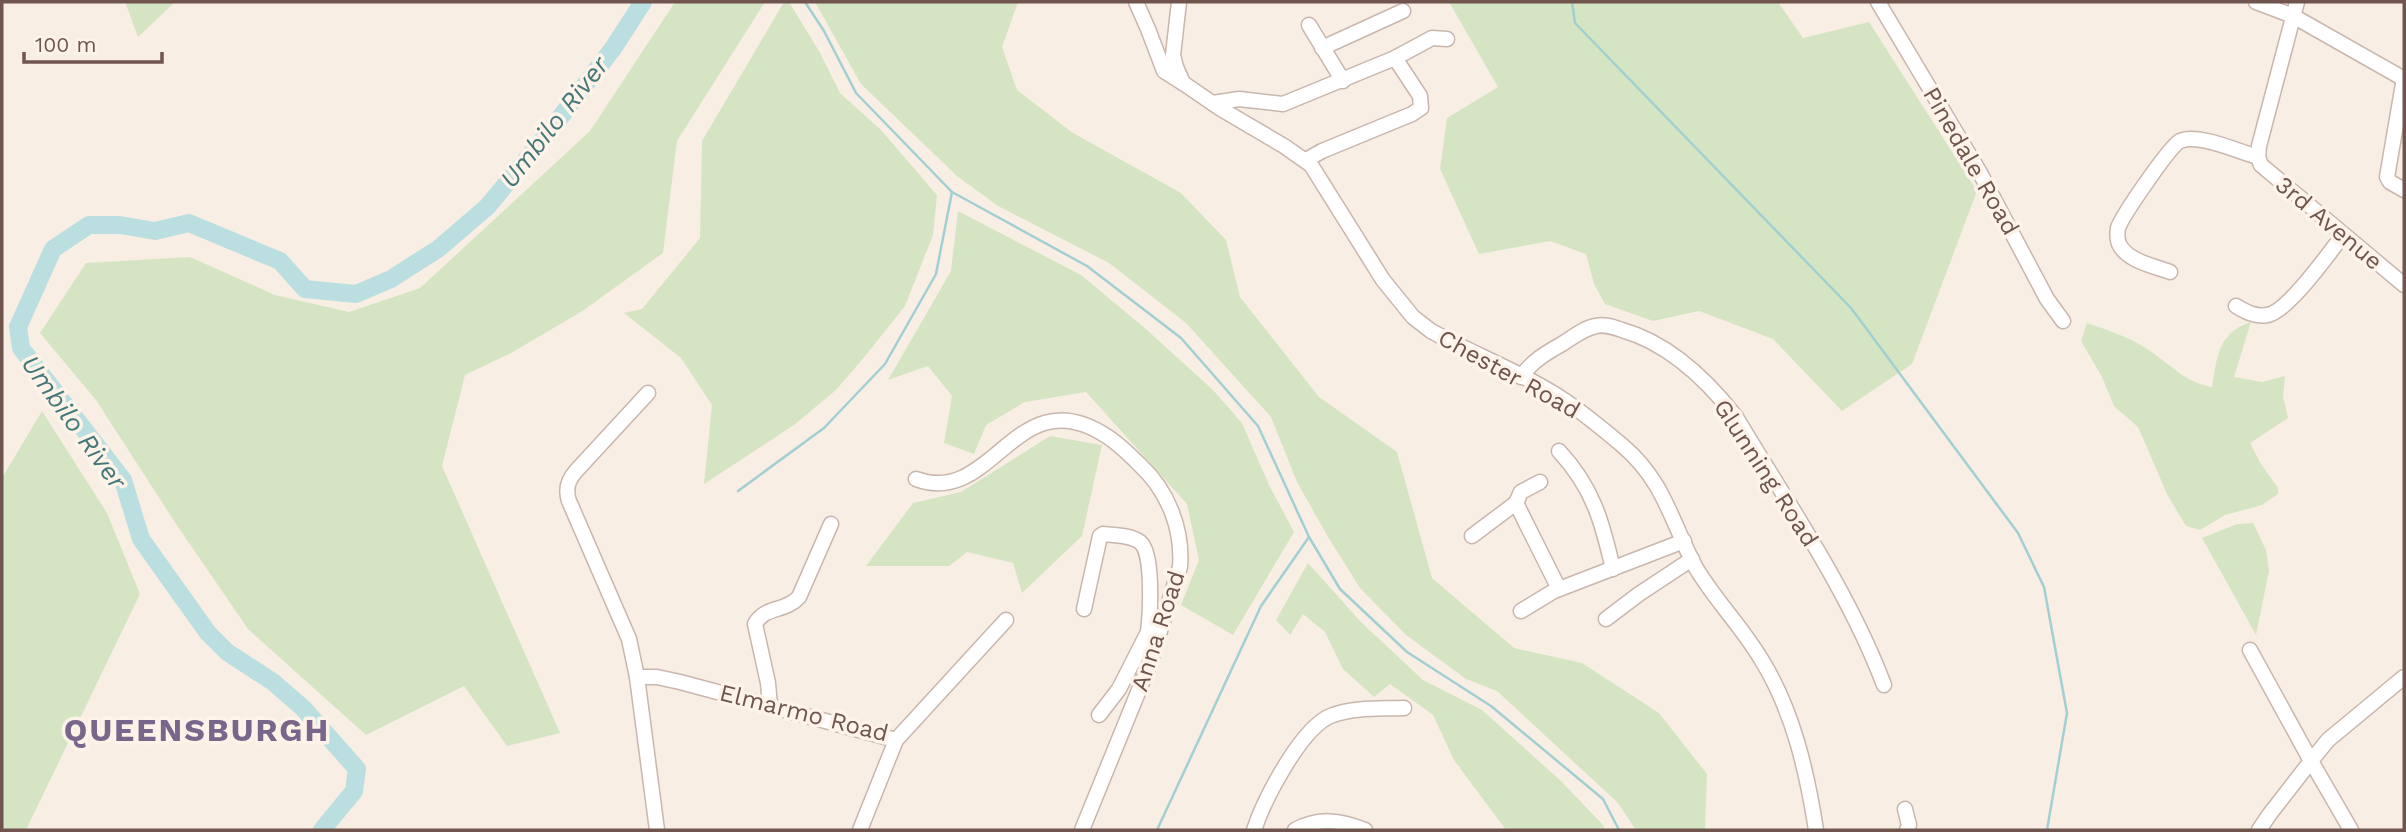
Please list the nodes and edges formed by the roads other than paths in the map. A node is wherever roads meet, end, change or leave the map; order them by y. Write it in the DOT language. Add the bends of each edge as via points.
graph roads {
  1 [pos="1136,2"];
  2 [pos="1179,2"];
  3 [pos="1878,2"];
  4 [pos="2256,2"];
  5 [pos="2295,9"];
  6 [pos="1403,11"];
  7 [pos="1309,25"];
  8 [pos="1447,38"];
  9 [pos="1322,48"];
  10 [pos="1395,58"];
  11 [pos="2404,78"];
  12 [pos="1343,81"];
  13 [pos="1183,83"];
  14 [pos="1213,103"];
  15 [pos="2258,157"];
  16 [pos="1306,160"];
  17 [pos="2404,190"];
  18 [pos="2343,235"];
  19 [pos="2170,272"];
  20 [pos="2404,285"];
  21 [pos="2236,306"];
  22 [pos="2063,321"];
  23 [pos="1521,377"];
  24 [pos="648,393"];
  25 [pos="1559,452"];
  26 [pos="916,479"];
  27 [pos="1539,482"];
  28 [pos="1516,503"];
  29 [pos="831,524"];
  30 [pos="1472,536"];
  31 [pos="1684,541"];
  32 [pos="1692,559"];
  33 [pos="1613,569"];
  34 [pos="1559,589"];
  35 [pos="1084,609"];
  36 [pos="1521,611"];
  37 [pos="1606,619"];
  38 [pos="1006,620"];
  39 [pos="1153,635"];
  40 [pos="2250,650"];
  41 [pos="637,677"];
  42 [pos="2404,677"];
  43 [pos="1884,685"];
  44 [pos="770,706"];
  45 [pos="1404,708"];
  46 [pos="1099,715"];
  47 [pos="896,740"];
  48 [pos="2311,761"];
  49 [pos="1905,809"];
  50 [pos="657,830"];
  51 [pos="860,830"];
  52 [pos="1082,830"];
  53 [pos="1254,830"];
  54 [pos="1295,830"];
  55 [pos="1365,830"];
  56 [pos="1816,830"];
  57 [pos="1908,830"];
  58 [pos="2259,830"];
  59 [pos="2351,830"];
  1 -- 13 [label="street, Chester Road" via="1164,71"];
  2 -- 13 [label="street" via="1174,55"];
  3 -- 22 [label="street, Pinedale Road"];
  4 -- 5 [label="street"];
  5 -- 11 [label="street"];
  5 -- 15 [label="street"];
  6 -- 9 [label="street"];
  7 -- 9 [label="street"];
  8 -- 10 [label="street" via="1432,38"];
  9 -- 12 [label="street"];
  10 -- 12 [label="street"];
  10 -- 16 [label="street" via="1420,96 1421,108"];
  11 -- 17 [label="street" via="2388,179"];
  12 -- 14 [label="street" via="1283,104 1239,99"];
  13 -- 14 [label="street, Chester Road"];
  14 -- 16 [label="street, Chester Road"];
  15 -- 18 [label="street, 3rd Avenue" via="2266,171"];
  15 -- 19 [label="street" via="2199,140 2183,140 2169,152 2117,234 2128,255"];
  16 -- 23 [label="street, Chester Road" via="1413,317"];
  18 -- 20 [label="street, 3rd Avenue"];
  18 -- 21 [label="street" via="2277,312 2251,314"];
  23 -- 31 [label="street, Chester Road" via="1588,417 1639,461 1655,481"];
  23 -- 43 [label="street, Glunning Road" via="1535,360 1597,325 1636,334 1671,353 1736,417 1843,595"];
  24 -- 41 [label="street" via="576,471 567,490 627,634"];
  25 -- 33 [label="street" via="1588,488 1603,524"];
  26 -- 39 [label="street, Anna Road" via="936,485 967,476 1021,432 1045,422 1084,425 1117,443 1156,481 1176,522 1181,567"];
  27 -- 28 [label="street" via="1521,492"];
  28 -- 30 [label="street"];
  28 -- 34 [label="street"];
  29 -- 44 [label="street" via="799,597 790,606 763,613 755,624"];
  31 -- 32 [label="street, Chester Road"];
  31 -- 33 [label="street"];
  32 -- 37 [label="street"];
  32 -- 56 [label="street, Chester Road" via="1771,677 1793,729"];
  33 -- 34 [label="street"];
  34 -- 36 [label="street"];
  35 -- 39 [label="street" via="1100,536 1136,539 1148,559"];
  38 -- 47 [label="street, Elmarmo Road"];
  39 -- 46 [label="street"];
  39 -- 52 [label="street, Anna Road"];
  40 -- 48 [label="street"];
  41 -- 44 [label="street, Elmarmo Road" via="680,682"];
  41 -- 50 [label="street"];
  42 -- 48 [label="street" via="2328,740"];
  44 -- 47 [label="street, Elmarmo Road"];
  45 -- 53 [label="street" via="1345,712 1321,722 1290,757"];
  47 -- 51 [label="street"];
  48 -- 58 [label="street"];
  48 -- 59 [label="street"];
  49 -- 57 [label="street"];
  54 -- 55 [label="street" via="1324,820"];
}
